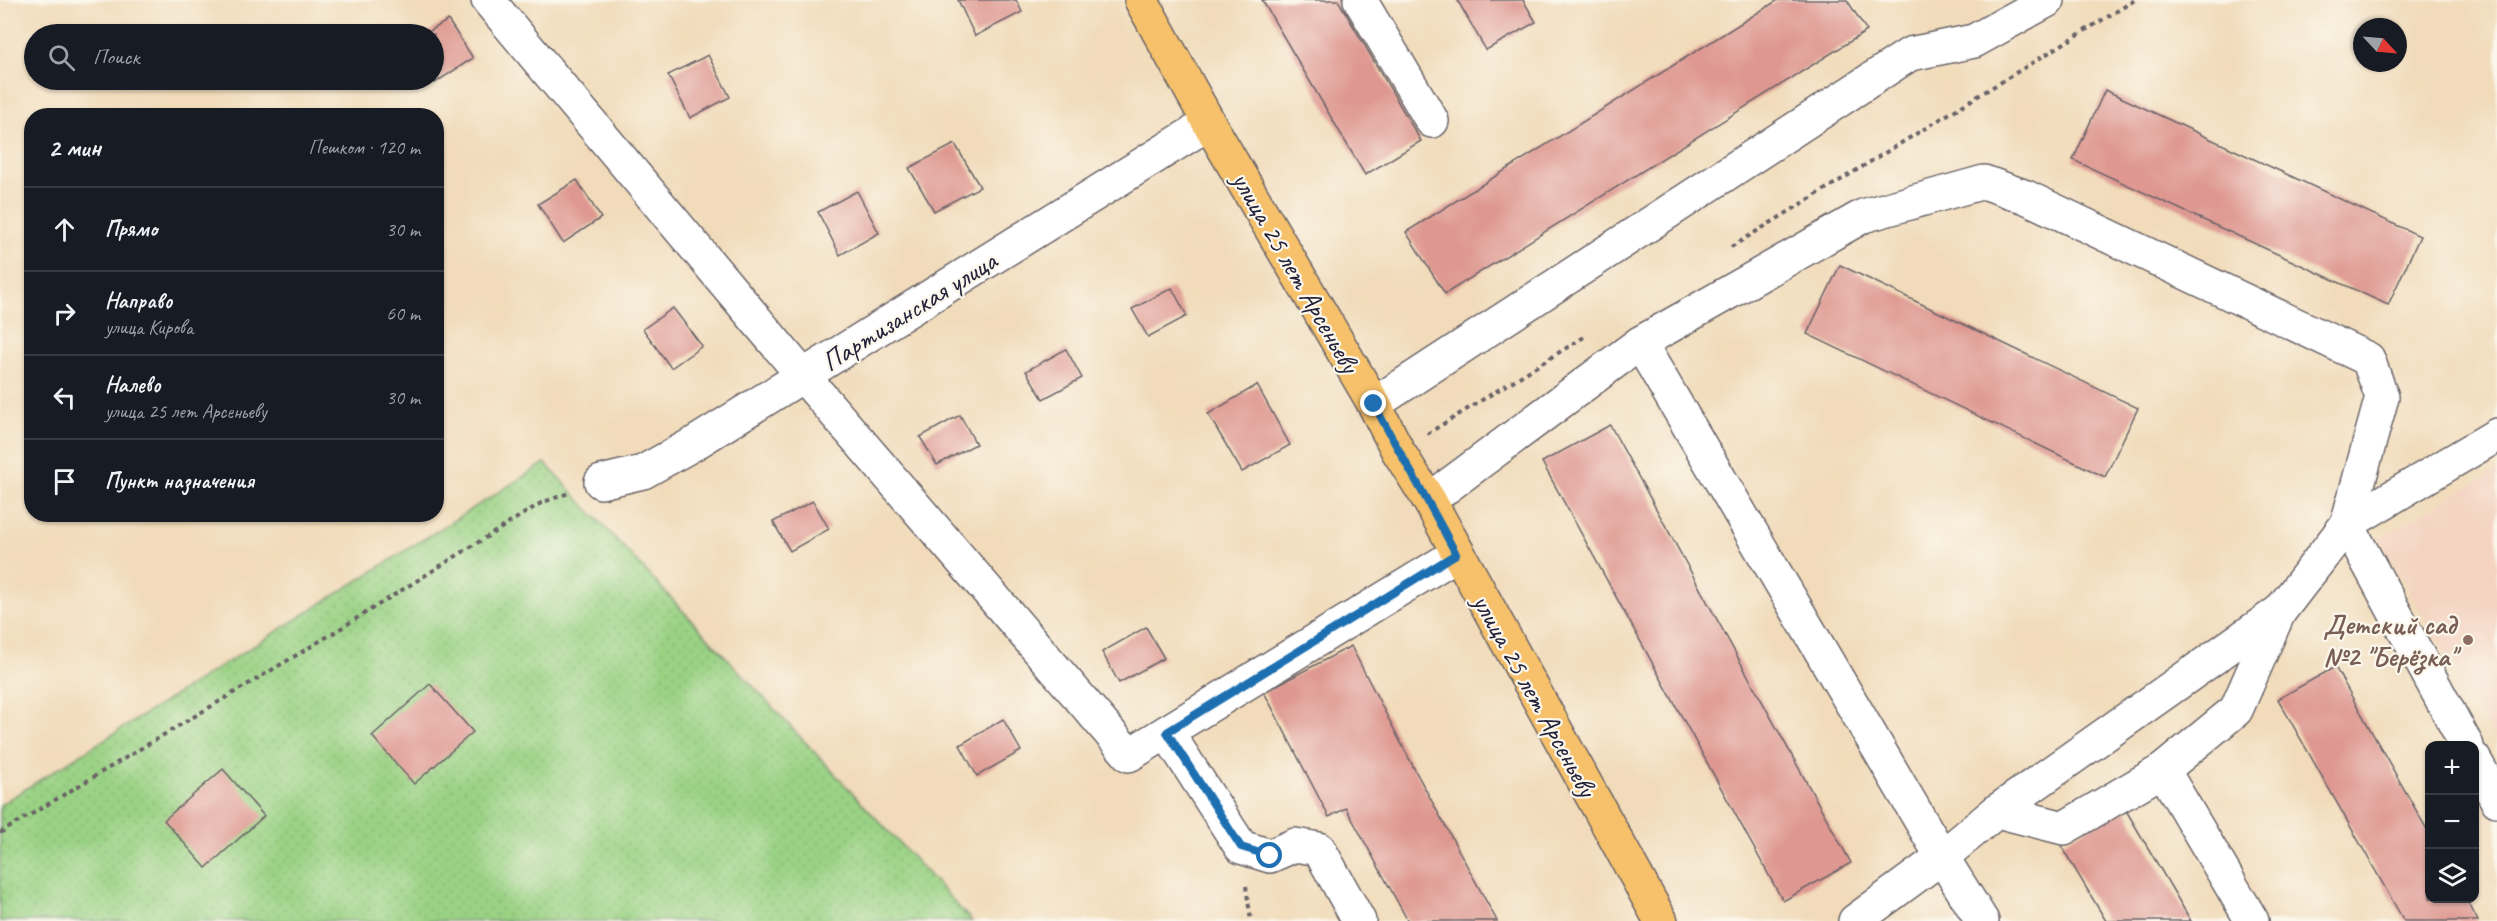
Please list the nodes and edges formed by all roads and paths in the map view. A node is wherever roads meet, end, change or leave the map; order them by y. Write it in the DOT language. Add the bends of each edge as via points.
graph roads {
  1 [pos="488,0"];
  2 [pos="1141,0"];
  3 [pos="1360,0"];
  4 [pos="2048,0"];
  5 [pos="2135,0"];
  6 [pos="1432,121"];
  7 [pos="1209,123"];
  8 [pos="1725,251"];
  9 [pos="1592,332"];
  10 [pos="1640,343"];
  11 [pos="804,377"];
  12 [pos="1374,404"];
  13 [pos="2497,435"];
  14 [pos="1398,451"];
  15 [pos="601,482"];
  16 [pos="1429,500"];
  17 [pos="2347,524"];
  18 [pos="1456,554"];
  19 [pos="2280,611"];
  20 [pos="1167,732"];
  21 [pos="2464,741"];
  22 [pos="2479,766"];
  23 [pos="2163,770"];
  24 [pos="2497,800"];
  25 [pos="1997,811"];
  26 [pos="0,833"];
  27 [pos="1942,857"];
  28 [pos="1359,921"];
  29 [pos="1661,921"];
  30 [pos="1855,921"];
  31 [pos="1982,921"];
  32 [pos="2252,921"];
  1 -- 11 [label="street"];
  2 -- 7 [label="main road, улица 25 лет Арсеньеву"];
  3 -- 6 [label="street"];
  4 -- 12 [label="street" via="1974,41 1910,54"];
  5 -- 8 [label="path"];
  7 -- 11 [label="street, Партизанская улица"];
  7 -- 12 [label="main road, улица 25 лет Арсеньеву"];
  7 -- 18 [label="main road"];
  9 -- 14 [label="path"];
  10 -- 16 [label="street"];
  10 -- 17 [label="street" via="1863,216 1984,182 2026,197 2368,359 2382,397"];
  10 -- 27 [label="street"];
  11 -- 15 [label="street, Партизанская улица" via="643,472"];
  11 -- 20 [label="street" via="1129,755"];
  12 -- 14 [label="main road, улица 25 лет Арсеньеву"];
  13 -- 17 [label="street"];
  14 -- 16 [label="main road, улица 25 лет Арсеньеву"];
  15 -- 26 [label="path" via="542,503"];
  16 -- 18 [label="main road, улица 25 лет Арсеньеву"];
  17 -- 19 [label="street"];
  17 -- 21 [label="street"];
  18 -- 20 [label="street"];
  18 -- 29 [label="main road, улица 25 лет Арсеньеву"];
  19 -- 23 [label="street" via="2236,710"];
  19 -- 25 [label="street"];
  20 -- 28 [label="street" via="1241,847 1270,856 1295,845 1319,849"];
  22 -- 24 [label="street"];
  23 -- 25 [label="street" via="2064,828"];
  23 -- 32 [label="street"];
  25 -- 27 [label="street"];
  27 -- 30 [label="street"];
  27 -- 31 [label="street"];
}
